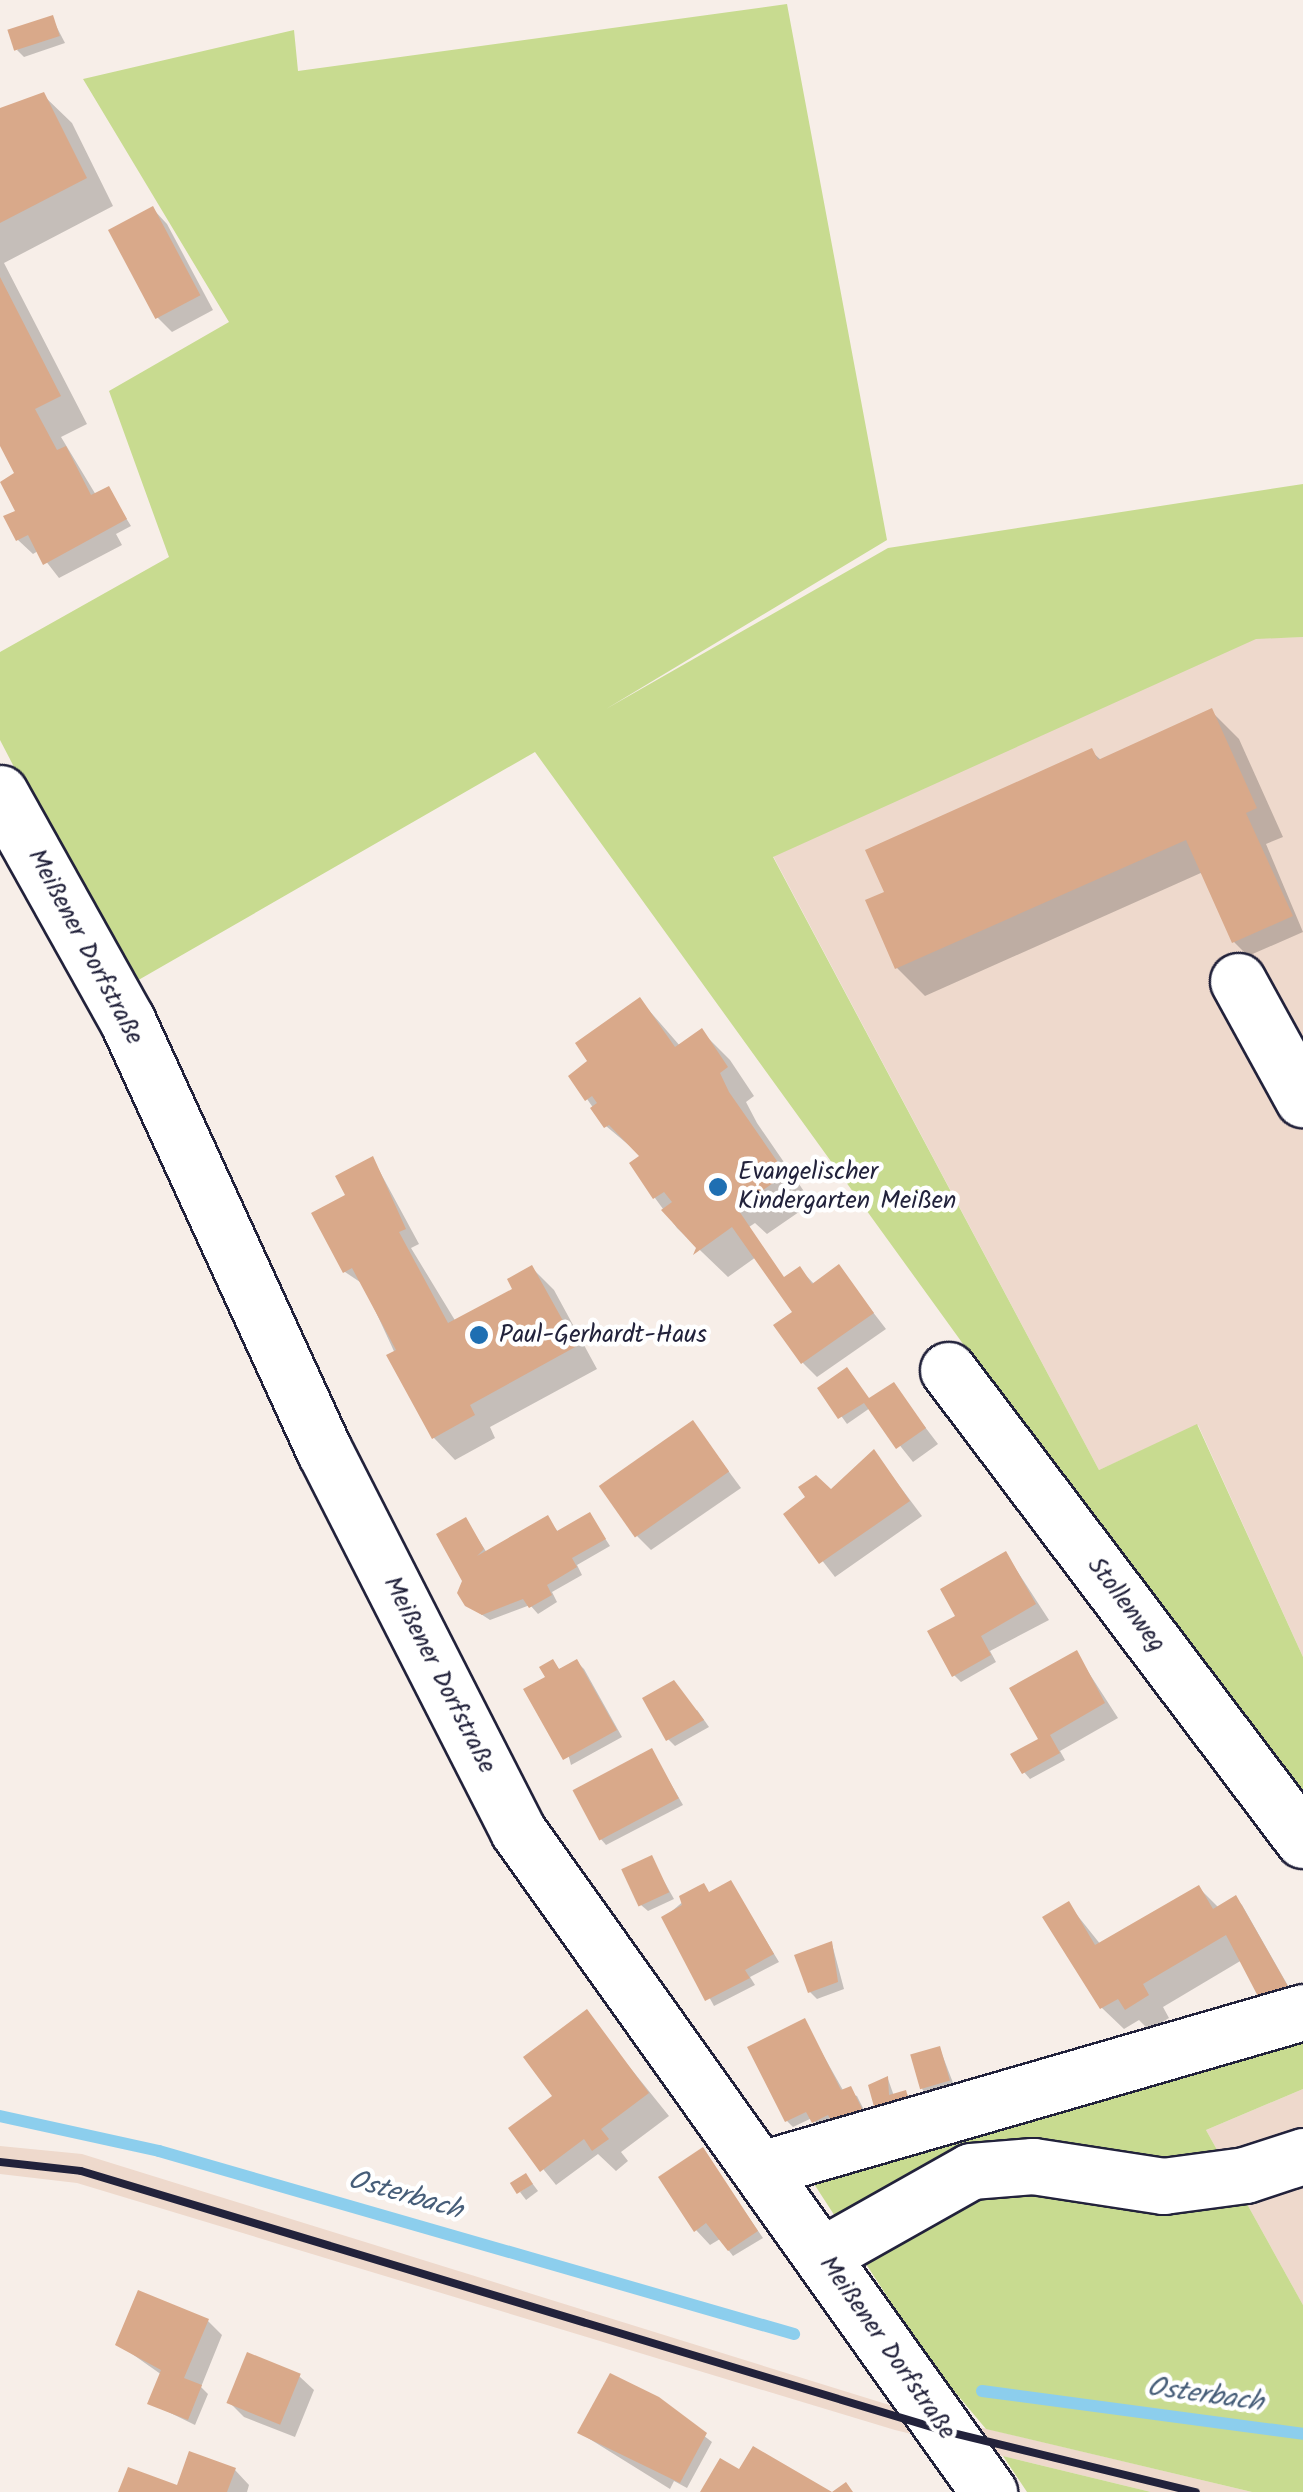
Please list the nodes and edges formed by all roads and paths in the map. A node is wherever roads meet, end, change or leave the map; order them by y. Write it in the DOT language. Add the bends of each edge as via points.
graph roads {
  1 [pos="0,792"];
  2 [pos="1238,981"];
  3 [pos="1303,1100"];
  4 [pos="948,1370"];
  5 [pos="1303,1840"];
  6 [pos="1303,2012"];
  7 [pos="1303,2156"];
  8 [pos="761,2169"];
  9 [pos="822,2254"];
  10 [pos="989,2492"];
  1 -- 8 [label="street, Meißener Dorfstraße" via="126,1020 325,1452 518,1831"];
  2 -- 3 [label="street"];
  4 -- 5 [label="street, Stollenweg"];
  6 -- 8 [label="street"];
  7 -- 9 [label="street" via="1245,2175 1162,2186 1033,2166 971,2172"];
  8 -- 9 [label="street, Meißener Dorfstraße"];
  9 -- 10 [label="street, Meißener Dorfstraße"];
}
